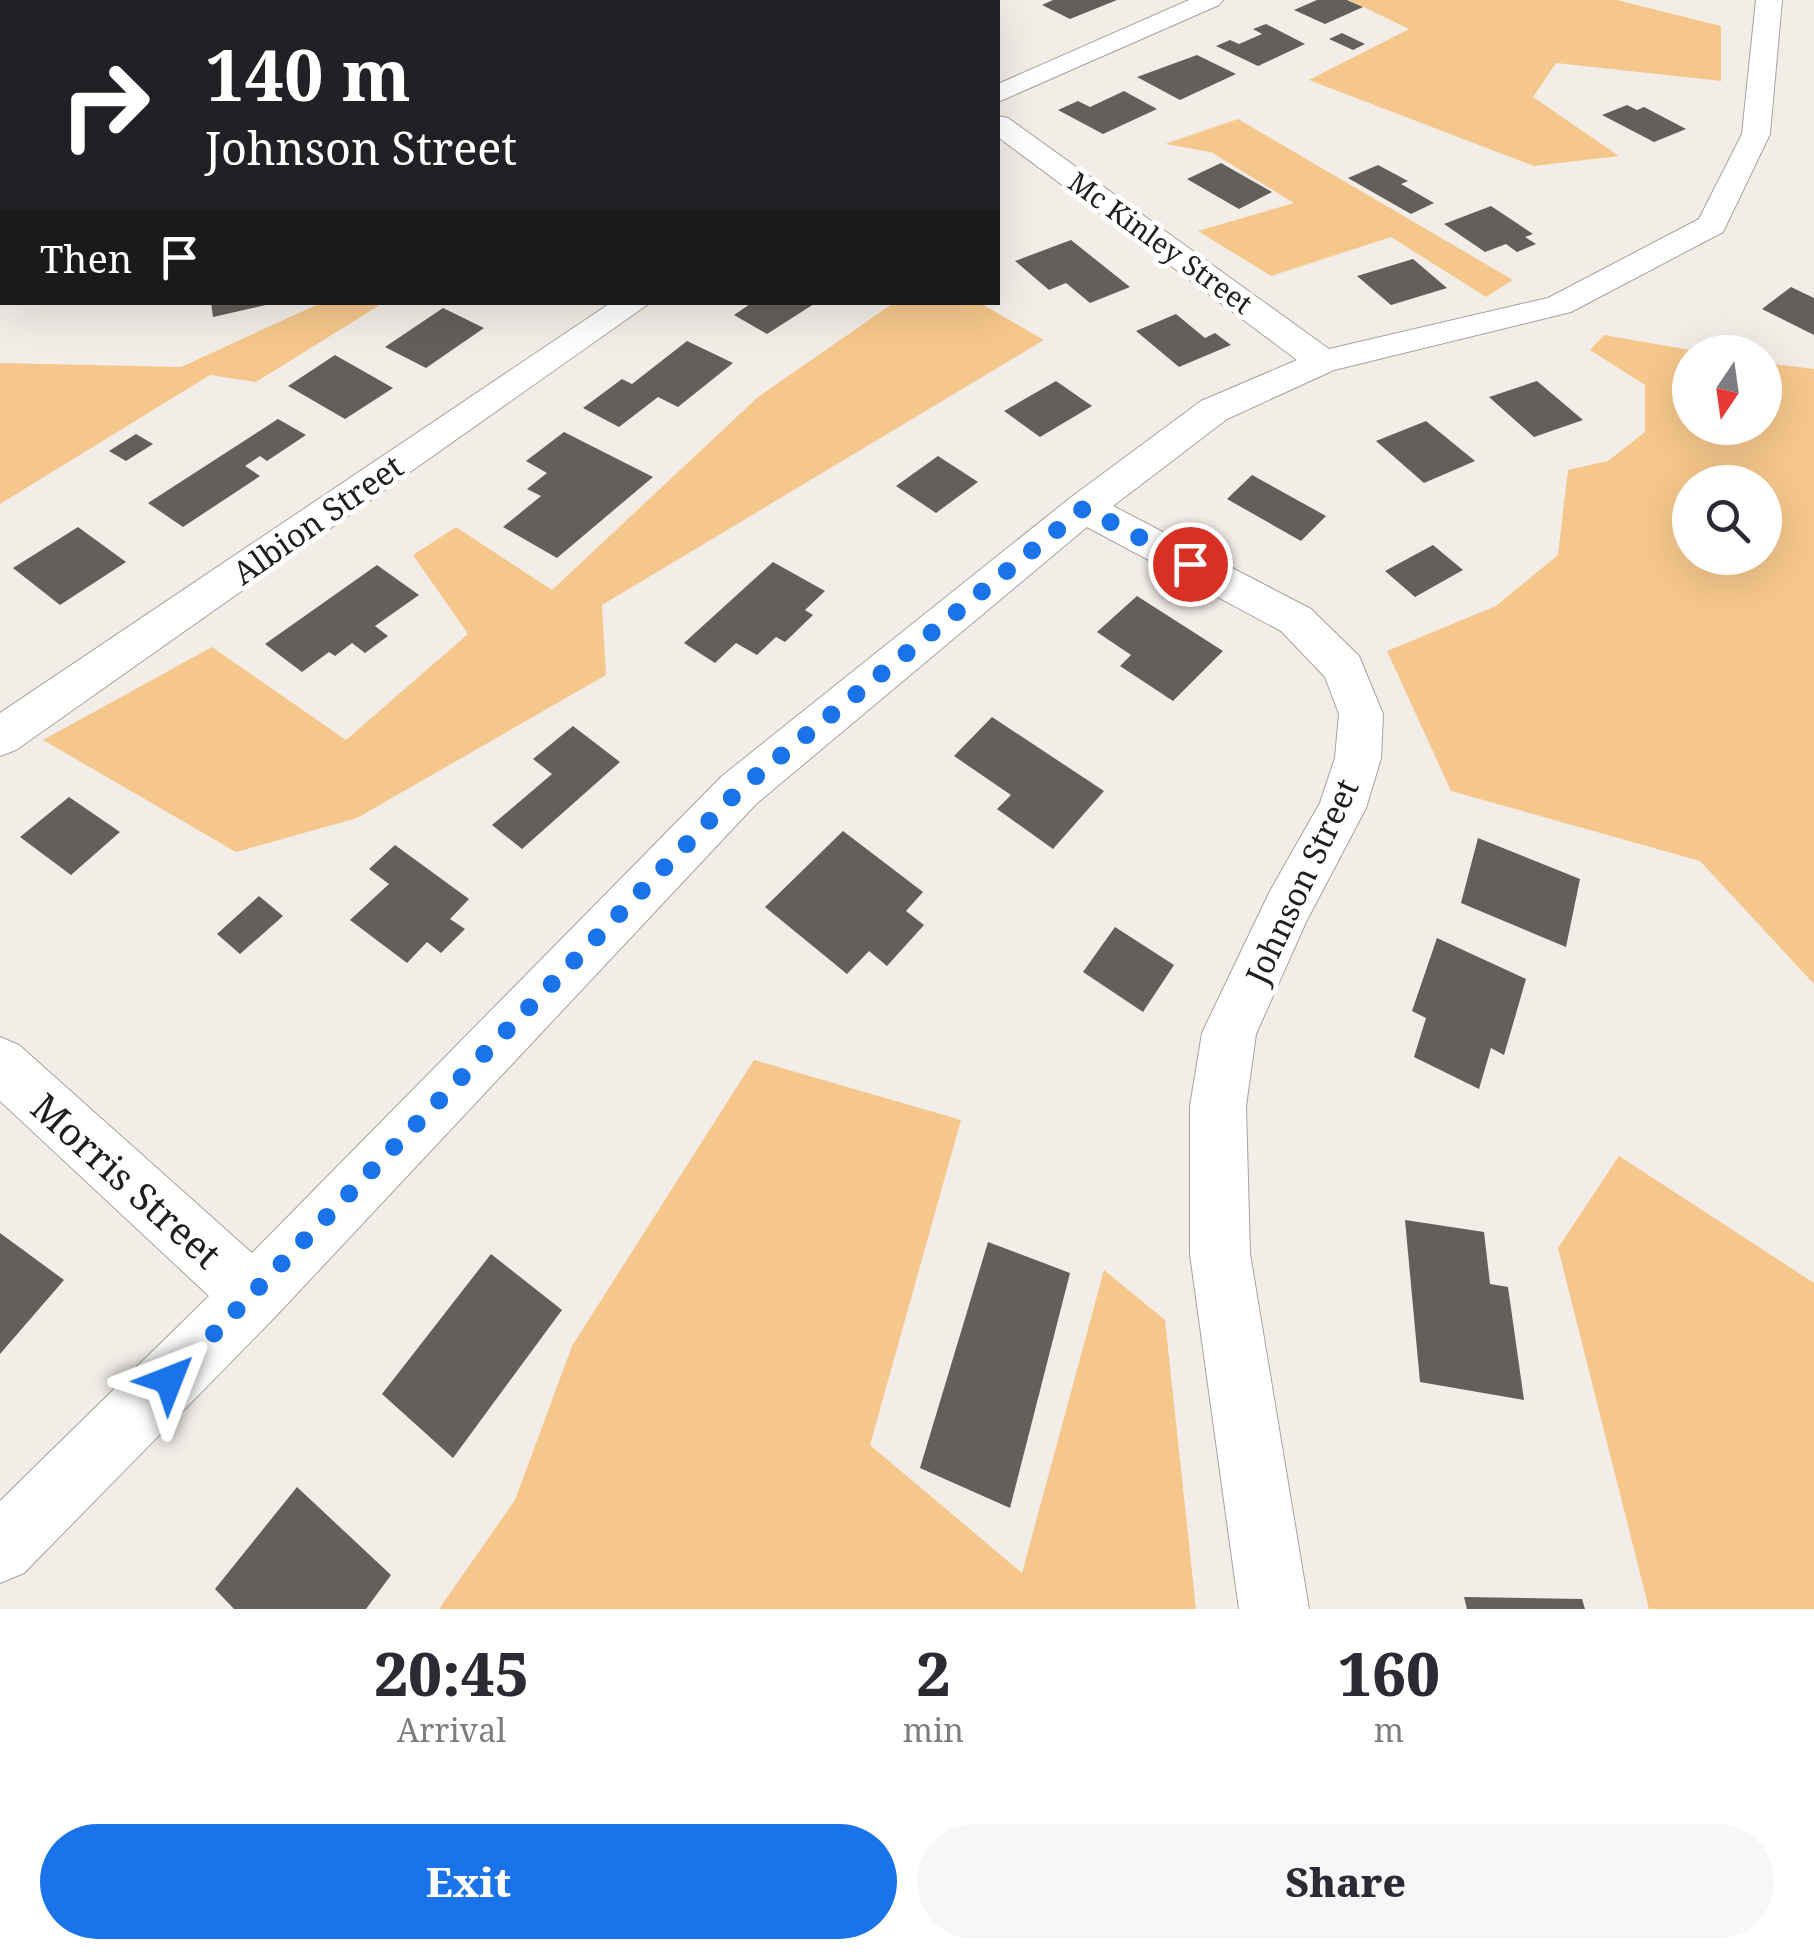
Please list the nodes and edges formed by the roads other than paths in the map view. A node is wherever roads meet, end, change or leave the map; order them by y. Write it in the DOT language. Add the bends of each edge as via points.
graph roads {
  1 [pos="1210,0"];
  2 [pos="1768,0"];
  3 [pos="1000,93"];
  4 [pos="1000,125"];
  5 [pos="631,305"];
  6 [pos="1324,362"];
  7 [pos="1084,508"];
  8 [pos="0,737"];
  9 [pos="0,1064"];
  10 [pos="253,1296"];
  11 [pos="0,1549"];
  12 [pos="1274,1609"];
  1 -- 3 [label="street"];
  2 -- 6 [label="street" via="1756,134 1712,224 1559,305"];
  4 -- 6 [label="street, Mc Kinley Street"];
  5 -- 8 [label="street, Albion Street"];
  6 -- 7 [label="street" via="1214,410"];
  7 -- 10 [label="street" via="739,790"];
  7 -- 12 [label="street, Johnson Street" via="1296,620 1344,668 1361,714 1358,758 1342,808 1229,1033 1218,1106 1220,1254"];
  9 -- 10 [label="street, Morris Street"];
  10 -- 11 [label="street"];
}
